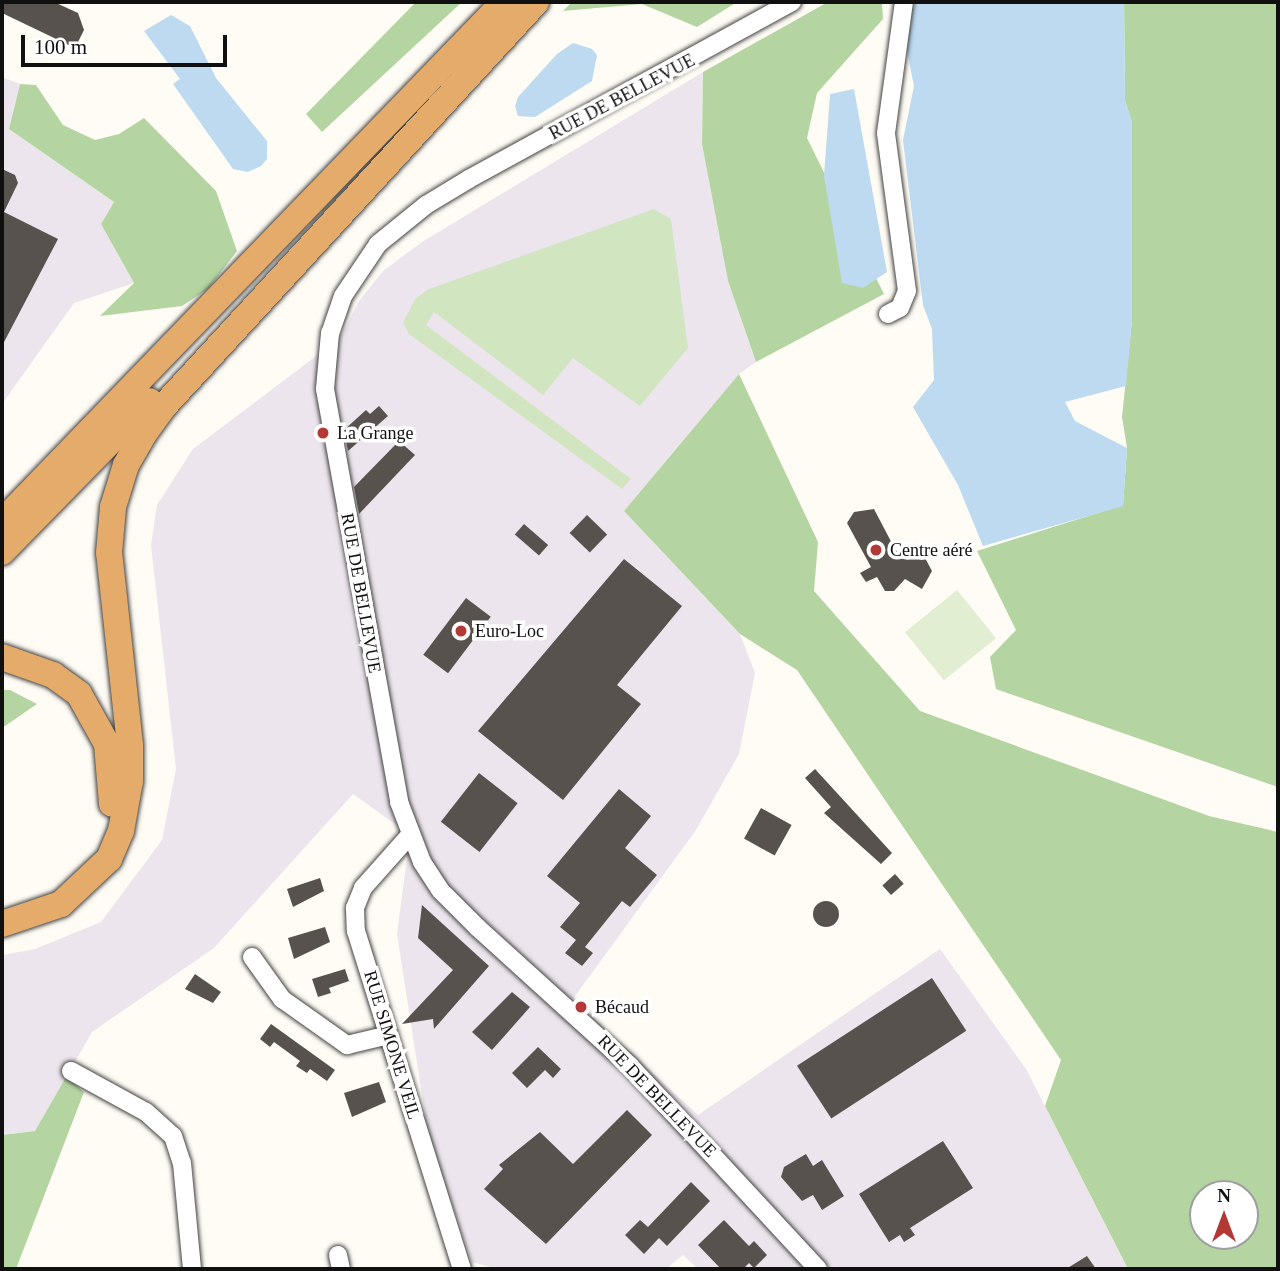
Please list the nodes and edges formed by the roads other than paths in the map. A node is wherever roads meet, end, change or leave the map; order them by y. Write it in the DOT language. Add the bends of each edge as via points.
graph roads {
  1 [pos="505,2"];
  2 [pos="536,2"];
  3 [pos="792,2"];
  4 [pos="904,2"];
  5 [pos="499,41"];
  6 [pos="887,314"];
  7 [pos="136,384"];
  8 [pos="2,509"];
  9 [pos="2,522"];
  10 [pos="2,552"];
  11 [pos="2,657"];
  12 [pos="410,835"];
  13 [pos="2,906"];
  14 [pos="2,924"];
  15 [pos="252,957"];
  16 [pos="389,1035"];
  17 [pos="71,1071"];
  18 [pos="192,1269"];
  19 [pos="461,1269"];
  20 [pos="818,1269"];
  1 -- 7 [label="highway"];
  2 -- 5 [label="highway"];
  3 -- 12 [label="street, RUE DE BELLEVUE" via="426,205 379,244 343,296 330,333 326,366 329,425 399,802"];
  4 -- 6 [label="street" via="886,133 907,292 900,308"];
  5 -- 10 [label="highway"];
  5 -- 14 [label="highway" via="164,406 126,465 113,507 109,553 131,745 121,831 109,859 61,904"];
  7 -- 8 [label="highway"];
  7 -- 9 [label="highway"];
  11 -- 13 [label="highway" via="53,675 79,694 107,744 113,773 112,804 104,833 90,857 46,894"];
  12 -- 16 [label="street, RUE SIMONE VEIL" via="363,888 355,908 356,931"];
  12 -- 20 [label="street, RUE DE BELLEVUE" via="440,890 630,1066"];
  15 -- 16 [label="street" via="282,999 347,1045"];
  16 -- 19 [label="street, RUE SIMONE VEIL"];
  17 -- 18 [label="street" via="146,1112 173,1136 182,1163"];
}
